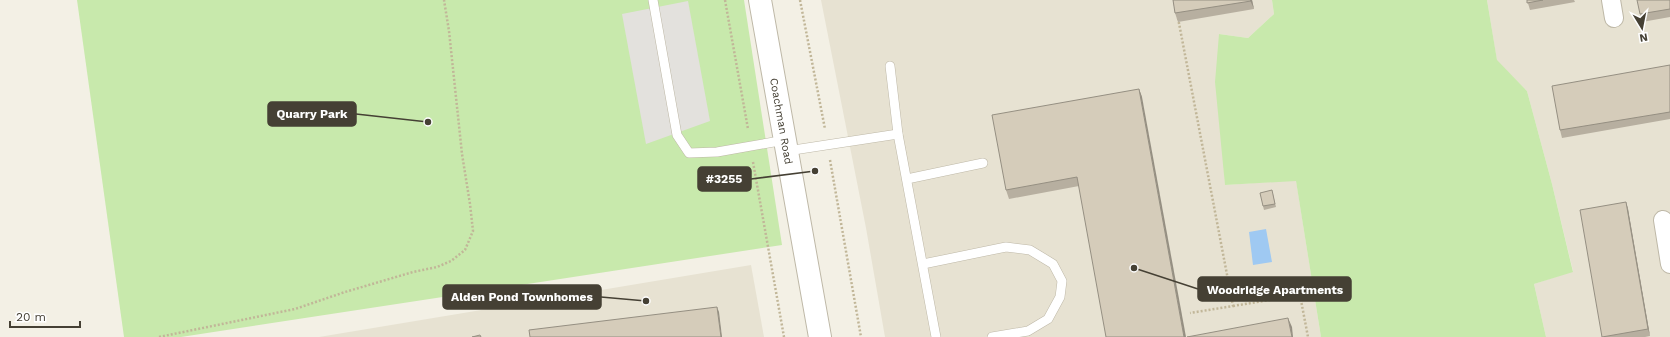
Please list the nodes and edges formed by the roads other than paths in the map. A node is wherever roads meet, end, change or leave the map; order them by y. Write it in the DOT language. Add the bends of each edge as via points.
graph roads {
  1 [pos="653,0"];
  2 [pos="760,0"];
  3 [pos="1611,0"];
  4 [pos="1614,18"];
  5 [pos="890,66"];
  6 [pos="898,134"];
  7 [pos="786,146"];
  8 [pos="983,162"];
  9 [pos="907,179"];
  10 [pos="1663,220"];
  11 [pos="923,264"];
  12 [pos="1670,264"];
  13 [pos="820,337"];
  14 [pos="936,337"];
  15 [pos="992,337"];
  1 -- 7 [label="lane" via="677,135 689,153 718,152 750,146"];
  2 -- 7 [label="street, Coachman Road"];
  3 -- 4 [label="street"];
  5 -- 6 [label="lane"];
  6 -- 7 [label="lane" via="828,145"];
  6 -- 9 [label="lane"];
  7 -- 13 [label="street, Coachman Road"];
  8 -- 9 [label="lane"];
  9 -- 11 [label="lane"];
  10 -- 12 [label="street"];
  11 -- 14 [label="lane"];
  11 -- 15 [label="lane" via="1006,247 1030,250 1053,264 1062,281 1060,297 1048,319 1028,331"];
}
